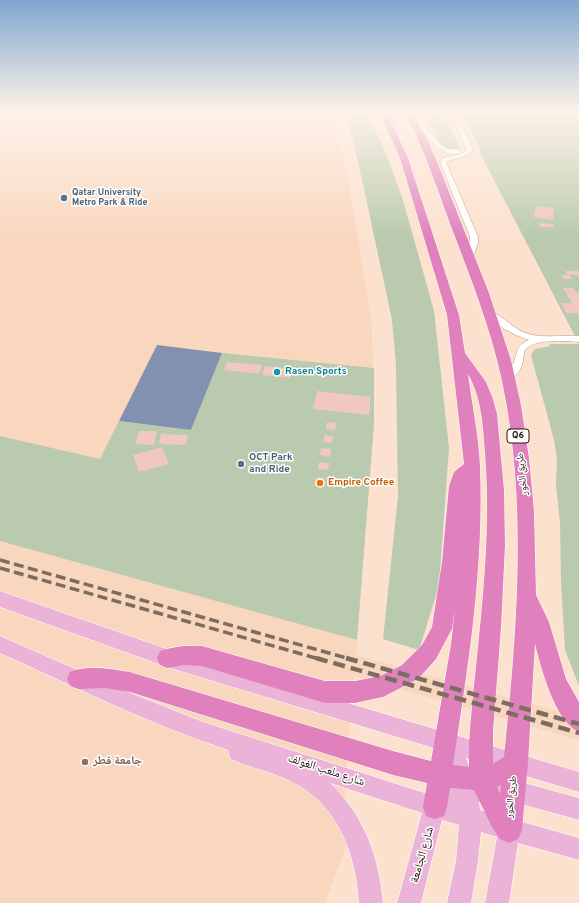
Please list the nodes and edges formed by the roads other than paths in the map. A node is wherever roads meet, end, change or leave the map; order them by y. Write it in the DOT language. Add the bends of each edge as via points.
graph roads {
  1 [pos="401,154"];
  2 [pos="427,154"];
  3 [pos="465,154"];
  4 [pos="469,258"];
  5 [pos="488,312"];
  6 [pos="540,339"];
  7 [pos="579,339"];
  8 [pos="460,356"];
  9 [pos="508,378"];
  10 [pos="472,466"];
  11 [pos="525,595"];
  12 [pos="0,599"];
  13 [pos="0,644"];
  14 [pos="167,658"];
  15 [pos="78,679"];
  16 [pos="579,721"];
  17 [pos="203,732"];
  18 [pos="447,743"];
  19 [pos="481,752"];
  20 [pos="516,763"];
  21 [pos="579,782"];
  22 [pos="468,783"];
  23 [pos="513,790"];
  24 [pos="435,807"];
  25 [pos="579,809"];
  26 [pos="470,818"];
  27 [pos="509,830"];
  28 [pos="579,849"];
  29 [pos="371,903"];
  30 [pos="409,903"];
  31 [pos="459,903"];
  32 [pos="498,903"];
  1 -- 8 [label="highway" via="453,315"];
  2 -- 4 [label="highway, طريق الخور / Q6"];
  3 -- 4 [label="street" via="447,158 443,162 474,237"];
  4 -- 5 [label="highway, طريق الخور / Q6"];
  5 -- 6 [label="street" via="509,328"];
  5 -- 9 [label="highway, طريق الخور / Q6"];
  6 -- 7 [label="street"];
  6 -- 9 [label="street" via="521,347 518,367"];
  8 -- 10 [label="highway"];
  8 -- 19 [label="highway" via="472,369 486,400 495,482 495,577"];
  9 -- 11 [label="highway, طريق الخور / Q6" via="524,478 527,545"];
  10 -- 14 [label="highway" via="460,476 457,486 442,629 429,652 410,672 383,686 340,693 325,692 202,656"];
  10 -- 18 [label="highway" via="471,544 461,644"];
  11 -- 16 [label="highway" via="538,617 557,684"];
  11 -- 20 [label="highway, طريق الخور / Q6"];
  12 -- 14 [label="main road"];
  13 -- 15 [label="main road, شارع ملعب الغولف"];
  14 -- 18 [label="main road"];
  15 -- 17 [label="main road, شارع ملعب الغولف"];
  15 -- 22 [label="highway" via="105,678 130,682 393,763"];
  17 -- 24 [label="main road, شارع ملعب الغولف"];
  17 -- 29 [label="main road" via="225,748 299,775 318,786 335,802 350,822 361,845 367,866"];
  18 -- 19 [label="main road"];
  18 -- 22 [label="highway"];
  19 -- 20 [label="main road"];
  19 -- 22 [label="highway"];
  20 -- 21 [label="main road"];
  20 -- 22 [label="highway" via="501,773"];
  20 -- 23 [label="highway, طريق الخور / Q6"];
  22 -- 23 [label="main road"];
  22 -- 24 [label="highway"];
  22 -- 26 [label="main road"];
  22 -- 27 [label="highway"];
  23 -- 25 [label="main road"];
  23 -- 27 [label="highway, طريق الخور / Q6"];
  24 -- 26 [label="main road, شارع ملعب الغولف"];
  24 -- 30 [label="main road, شارع الجامعة"];
  26 -- 27 [label="main road, شارع ملعب الغولف"];
  26 -- 31 [label="main road" via="469,855"];
  27 -- 28 [label="main road, شارع ملعب الغولف"];
  27 -- 32 [label="main road"];
}
